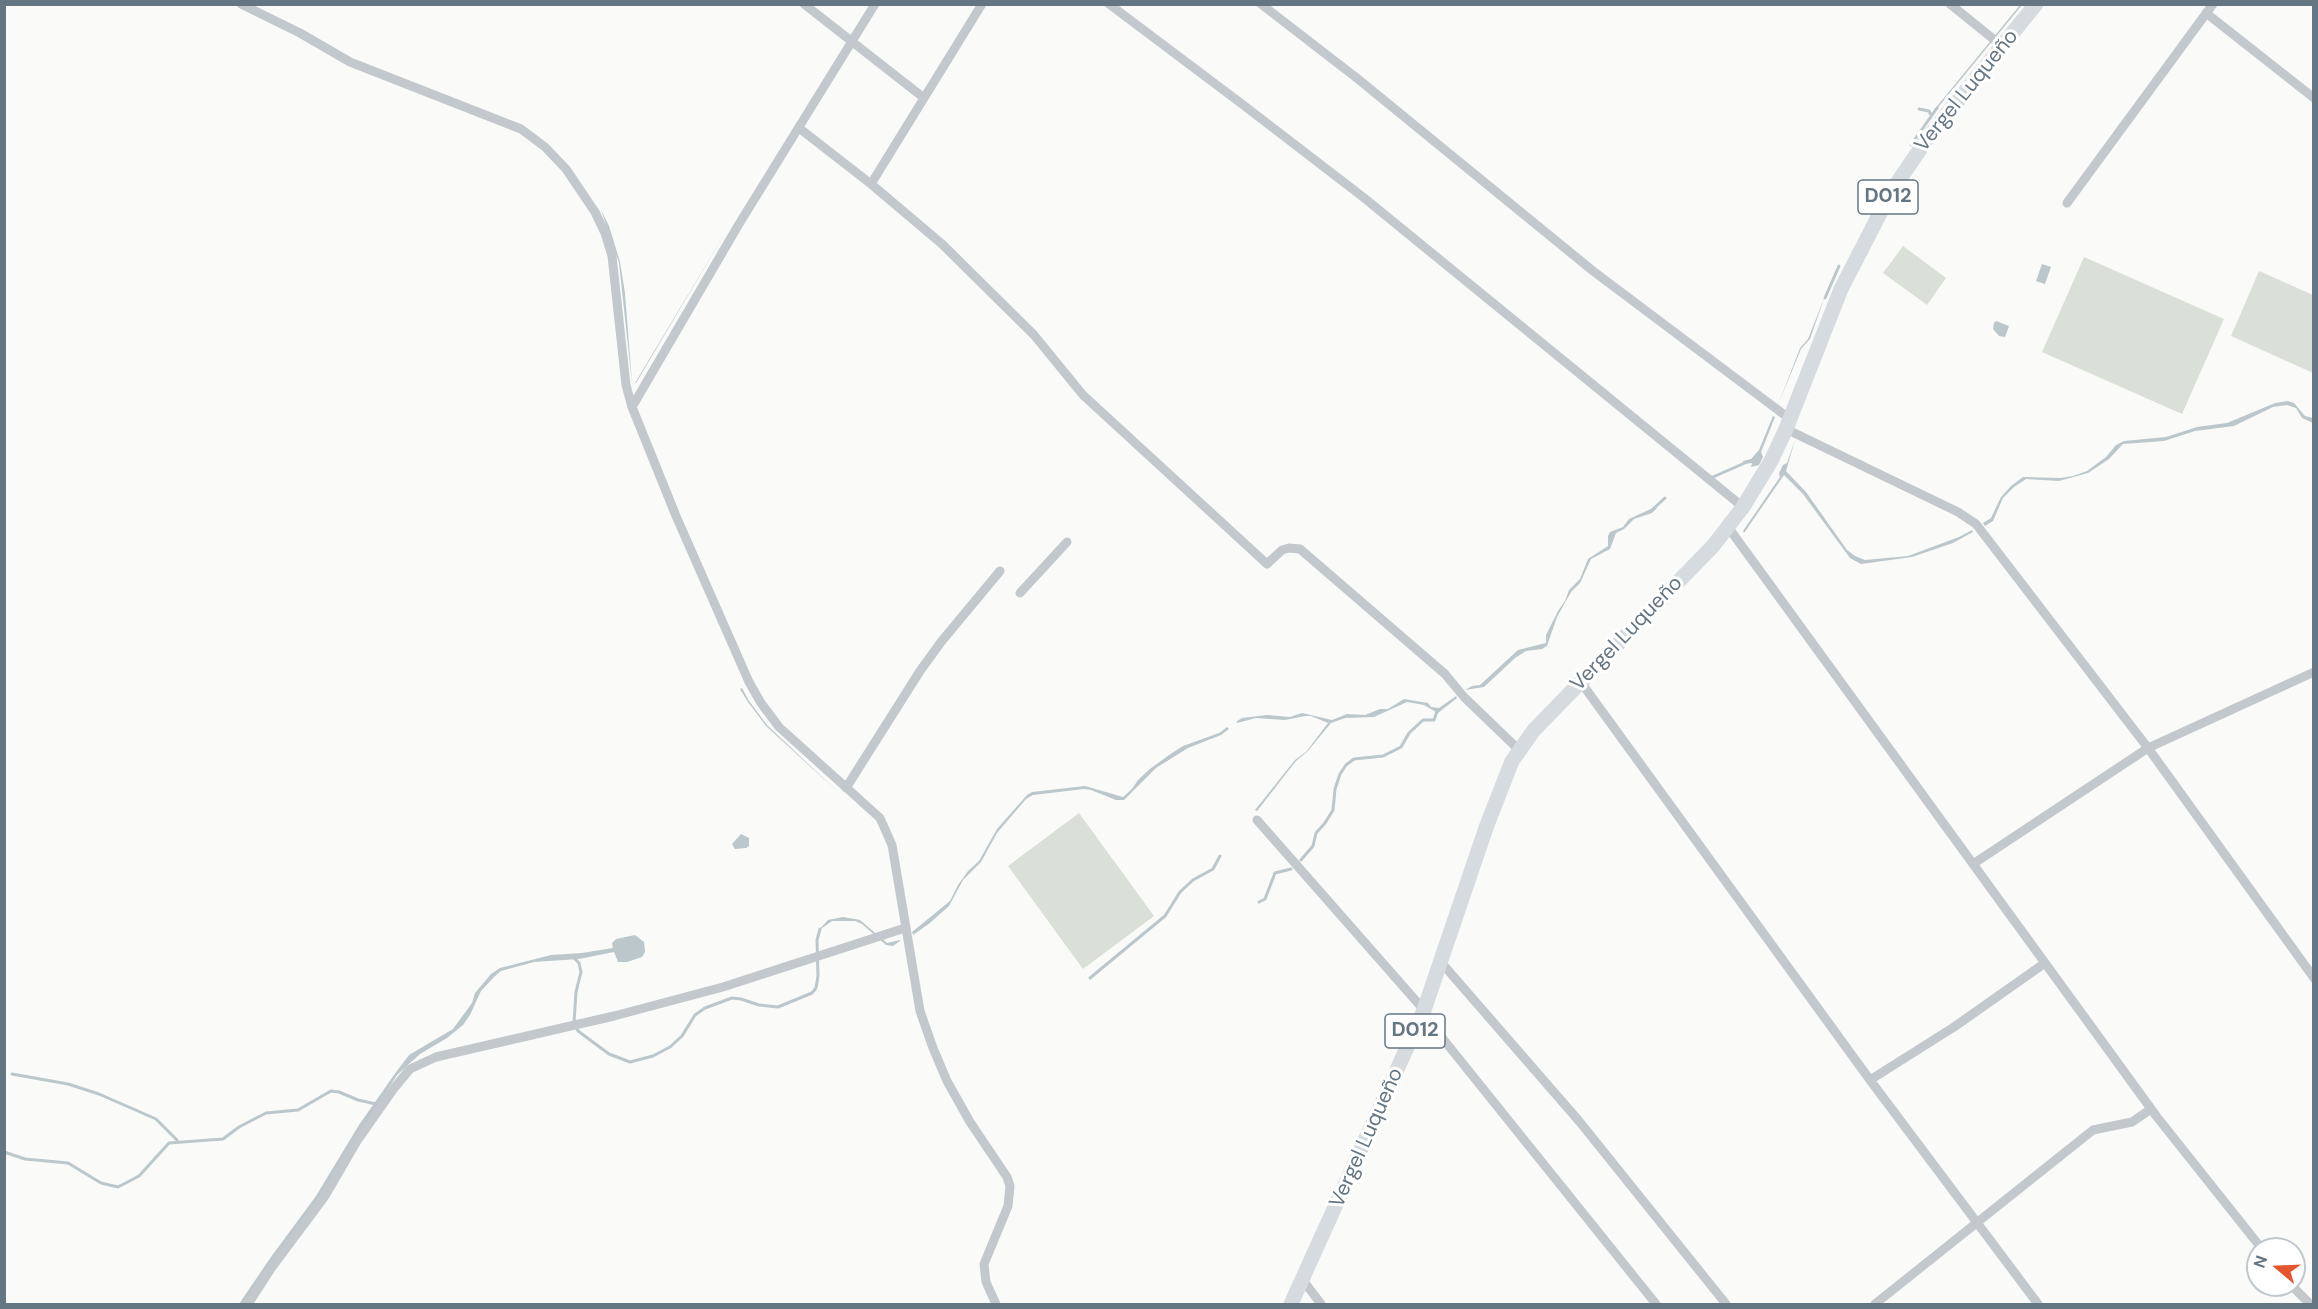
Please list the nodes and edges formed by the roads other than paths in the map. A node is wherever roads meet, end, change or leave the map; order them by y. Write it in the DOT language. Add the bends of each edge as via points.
graph roads {
  1 [pos="241,4"];
  2 [pos="804,4"];
  3 [pos="874,4"];
  4 [pos="982,4"];
  5 [pos="1109,4"];
  6 [pos="1261,4"];
  7 [pos="1950,4"];
  8 [pos="2036,4"];
  9 [pos="2213,4"];
  10 [pos="2206,13"];
  11 [pos="1996,41"];
  12 [pos="852,42"];
  13 [pos="924,98"];
  14 [pos="2313,98"];
  15 [pos="799,128"];
  16 [pos="871,183"];
  17 [pos="2067,203"];
  18 [pos="632,407"];
  19 [pos="1788,424"];
  20 [pos="1743,507"];
  21 [pos="1728,527"];
  22 [pos="1067,542"];
  23 [pos="1000,571"];
  24 [pos="1020,593"];
  25 [pos="2313,672"];
  26 [pos="1580,681"];
  27 [pos="2148,748"];
  28 [pos="1519,750"];
  29 [pos="846,788"];
  30 [pos="1257,820"];
  31 [pos="1973,864"];
  32 [pos="905,928"];
  33 [pos="1440,961"];
  34 [pos="2045,963"];
  35 [pos="2313,978"];
  36 [pos="1424,1010"];
  37 [pos="1870,1080"];
  38 [pos="2151,1109"];
  39 [pos="1977,1223"];
  40 [pos="2252,1237"];
  41 [pos="1302,1279"];
  42 [pos="248,1305"];
  43 [pos="996,1305"];
  44 [pos="1291,1305"];
  45 [pos="1321,1305"];
  46 [pos="1656,1305"];
  47 [pos="1726,1305"];
  48 [pos="1875,1305"];
  49 [pos="2038,1305"];
  1 -- 18 [label="street" via="350,62 521,129 544,147 581,189 605,233 612,256 626,385"];
  2 -- 12 [label="street"];
  3 -- 12 [label="street"];
  4 -- 13 [label="street"];
  5 -- 20 [label="street" via="1353,190"];
  6 -- 19 [label="street"];
  7 -- 11 [label="street"];
  8 -- 11 [label="main road, Vergel Luqueño / D012"];
  9 -- 10 [label="street"];
  10 -- 14 [label="street"];
  10 -- 17 [label="street"];
  11 -- 19 [label="main road, Vergel Luqueño / D012" via="1891,192 1841,289"];
  12 -- 13 [label="street"];
  12 -- 15 [label="street"];
  13 -- 16 [label="street"];
  15 -- 16 [label="street"];
  15 -- 18 [label="street"];
  16 -- 28 [label="street" via="950,252 1034,334 1083,394 1227,529 1267,564 1282,550 1300,549 1444,674"];
  18 -- 29 [label="street" via="749,682 779,727"];
  19 -- 20 [label="main road, Vergel Luqueño / D012"];
  19 -- 27 [label="street" via="1976,524"];
  20 -- 21 [label="main road, Vergel Luqueño / D012"];
  21 -- 26 [label="main road, Vergel Luqueño / D012"];
  21 -- 31 [label="street"];
  22 -- 24 [label="street"];
  23 -- 29 [label="street" via="920,671"];
  25 -- 27 [label="street"];
  26 -- 28 [label="main road, Vergel Luqueño / D012"];
  26 -- 37 [label="street"];
  27 -- 31 [label="street"];
  27 -- 35 [label="street"];
  28 -- 33 [label="main road, Vergel Luqueño / D012" via="1505,776"];
  29 -- 32 [label="street" via="880,818 892,845"];
  30 -- 36 [label="street"];
  31 -- 34 [label="street"];
  32 -- 42 [label="street" via="723,987 436,1057 410,1069"];
  32 -- 43 [label="street" via="920,1011 933,1048 947,1081 1010,1186 1008,1206 984,1264 986,1282"];
  33 -- 36 [label="main road, Vergel Luqueño / D012"];
  33 -- 47 [label="street" via="1579,1121"];
  34 -- 37 [label="street"];
  34 -- 38 [label="street"];
  36 -- 41 [label="main road, Vergel Luqueño / D012"];
  36 -- 46 [label="street"];
  37 -- 39 [label="street"];
  38 -- 39 [label="street" via="2132,1122 2093,1130"];
  38 -- 40 [label="street"];
  39 -- 48 [label="street"];
  39 -- 49 [label="street"];
  41 -- 44 [label="main road, Vergel Luqueño / D012"];
  41 -- 45 [label="street"];
}
